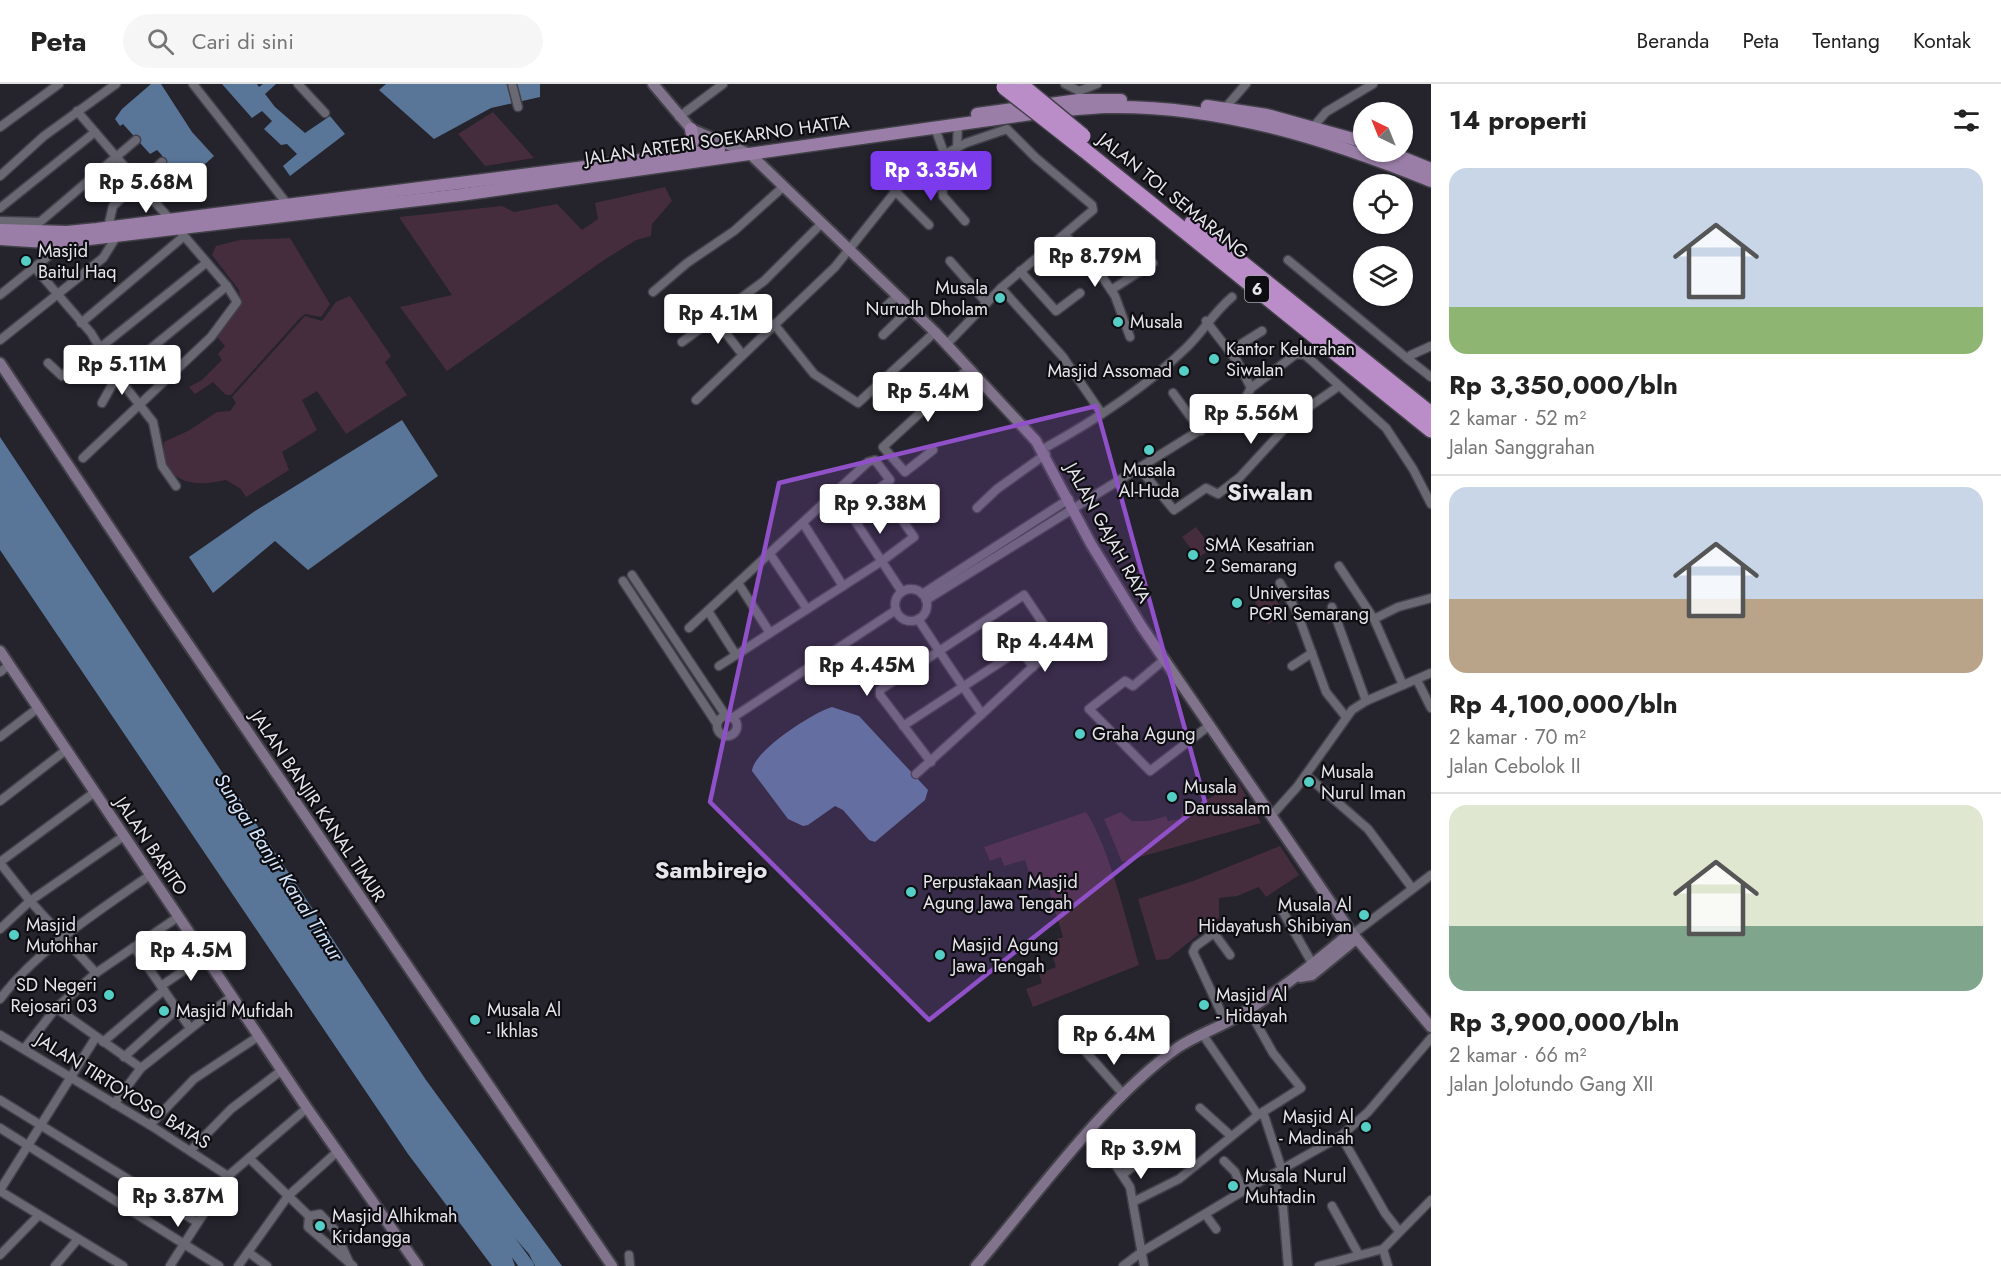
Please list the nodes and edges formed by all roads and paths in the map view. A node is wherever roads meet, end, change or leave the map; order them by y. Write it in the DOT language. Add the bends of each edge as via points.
graph roads {
  1 [pos="59,84"];
  2 [pos="116,84"];
  3 [pos="194,84"];
  4 [pos="298,84"];
  5 [pos="512,84"];
  6 [pos="653,84"];
  7 [pos="723,84"];
  8 [pos="1020,84"];
  9 [pos="1065,84"];
  10 [pos="1097,84"];
  11 [pos="1246,84"];
  12 [pos="1373,84"];
  13 [pos="1002,85"];
  14 [pos="1078,91"];
  15 [pos="518,107"];
  16 [pos="1226,107"];
  17 [pos="77,111"];
  18 [pos="325,113"];
  19 [pos="679,117"];
  20 [pos="958,124"];
  21 [pos="1314,126"];
  22 [pos="0,127"];
  23 [pos="935,128"];
  24 [pos="691,129"];
  25 [pos="95,132"];
  26 [pos="1353,138"];
  27 [pos="136,140"];
  28 [pos="1087,146"];
  29 [pos="957,147"];
  30 [pos="732,148"];
  31 [pos="688,153"];
  32 [pos="944,153"];
  33 [pos="750,154"];
  34 [pos="116,158"];
  35 [pos="162,162"];
  36 [pos="1413,162"];
  37 [pos="926,163"];
  38 [pos="1431,169"];
  39 [pos="0,176"];
  40 [pos="1431,181"];
  41 [pos="138,184"];
  42 [pos="783,187"];
  43 [pos="894,190"];
  44 [pos="288,205"];
  45 [pos="0,208"];
  46 [pos="0,221"];
  47 [pos="965,221"];
  48 [pos="822,224"];
  49 [pos="929,225"];
  50 [pos="175,228"];
  51 [pos="0,230"];
  52 [pos="113,230"];
  53 [pos="1065,235"];
  54 [pos="19,236"];
  55 [pos="0,239"];
  56 [pos="67,241"];
  57 [pos="849,248"];
  58 [pos="1288,260"];
  59 [pos="950,261"];
  60 [pos="206,263"];
  61 [pos="1153,263"];
  62 [pos="36,268"];
  63 [pos="1020,271"];
  64 [pos="227,286"];
  65 [pos="1001,288"];
  66 [pos="1111,290"];
  67 [pos="653,292"];
  68 [pos="1080,293"];
  69 [pos="60,294"];
  70 [pos="898,295"];
  71 [pos="0,296"];
  72 [pos="1232,297"];
  73 [pos="987,303"];
  74 [pos="911,308"];
  75 [pos="880,312"];
  76 [pos="715,319"];
  77 [pos="1206,321"];
  78 [pos="81,323"];
  79 [pos="774,324"];
  80 [pos="1262,331"];
  81 [pos="935,332"];
  82 [pos="882,335"];
  83 [pos="1130,337"];
  84 [pos="0,340"];
  85 [pos="682,342"];
  86 [pos="947,344"];
  87 [pos="100,346"];
  88 [pos="1431,346"];
  89 [pos="1230,351"];
  90 [pos="742,354"];
  91 [pos="1410,357"];
  92 [pos="0,363"];
  93 [pos="48,363"];
  94 [pos="969,368"];
  95 [pos="117,376"];
  96 [pos="1431,376"];
  97 [pos="1339,386"];
  98 [pos="1251,388"];
  99 [pos="1173,393"];
  100 [pos="696,400"];
  101 [pos="102,403"];
  102 [pos="137,405"];
  103 [pos="1102,414"];
  104 [pos="1431,414"];
  105 [pos="1431,429"];
  106 [pos="1201,431"];
  107 [pos="933,450"];
  108 [pos="1044,452"];
  109 [pos="87,455"];
  110 [pos="1140,469"];
  111 [pos="176,486"];
  112 [pos="880,488"];
  113 [pos="836,492"];
  114 [pos="1071,503"];
  115 [pos="1431,504"];
  116 [pos="977,508"];
  117 [pos="849,512"];
  118 [pos="803,523"];
  119 [pos="1031,523"];
  120 [pos="1037,531"];
  121 [pos="770,554"];
  122 [pos="882,561"];
  123 [pos="1339,566"];
  124 [pos="632,575"];
  125 [pos="623,581"];
  126 [pos="1280,583"];
  127 [pos="738,584"];
  128 [pos="843,586"];
  129 [pos="902,592"];
  130 [pos="924,597"];
  131 [pos="1431,598"];
  132 [pos="1332,607"];
  133 [pos="807,609"];
  134 [pos="896,610"];
  135 [pos="708,611"];
  136 [pos="918,619"];
  137 [pos="1374,619"];
  138 [pos="689,628"];
  139 [pos="1048,631"];
  140 [pos="770,633"];
  141 [pos="1020,648"];
  142 [pos="0,651"];
  143 [pos="940,652"];
  144 [pos="1312,653"];
  145 [pos="736,655"];
  146 [pos="1165,659"];
  147 [pos="9,665"];
  148 [pos="719,666"];
  149 [pos="1292,666"];
  150 [pos="1033,667"];
  151 [pos="0,672"];
  152 [pos="1431,673"];
  153 [pos="1417,680"];
  154 [pos="1403,685"];
  155 [pos="962,686"];
  156 [pos="1366,701"];
  157 [pos="38,708"];
  158 [pos="1431,708"];
  159 [pos="982,714"];
  160 [pos="729,717"];
  161 [pos="1346,717"];
  162 [pos="717,724"];
  163 [pos="903,726"];
  164 [pos="1210,726"];
  165 [pos="0,737"];
  166 [pos="66,750"];
  167 [pos="931,762"];
  168 [pos="916,774"];
  169 [pos="1306,775"];
  170 [pos="95,792"];
  171 [pos="0,801"];
  172 [pos="1271,816"];
  173 [pos="124,836"];
  174 [pos="0,862"];
  175 [pos="150,875"];
  176 [pos="1431,875"];
  177 [pos="1412,888"];
  178 [pos="30,901"];
  179 [pos="1283,912"];
  180 [pos="178,916"];
  181 [pos="0,929"];
  182 [pos="1353,935"];
  183 [pos="65,937"];
  184 [pos="134,947"];
  185 [pos="1230,955"];
  186 [pos="205,956"];
  187 [pos="1312,963"];
  188 [pos="96,973"];
  189 [pos="1300,977"];
  190 [pos="163,988"];
  191 [pos="232,996"];
  192 [pos="0,999"];
  193 [pos="56,1008"];
  194 [pos="177,1009"];
  195 [pos="1249,1010"];
  196 [pos="1226,1023"];
  197 [pos="1431,1027"];
  198 [pos="190,1028"];
  199 [pos="0,1035"];
  200 [pos="1203,1035"];
  201 [pos="259,1036"];
  202 [pos="1431,1038"];
  203 [pos="99,1039"];
  204 [pos="24,1049"];
  205 [pos="1086,1052"];
  206 [pos="124,1057"];
  207 [pos="141,1068"];
  208 [pos="282,1070"];
  209 [pos="71,1076"];
  210 [pos="1124,1095"];
  211 [pos="0,1100"];
  212 [pos="114,1104"];
  213 [pos="307,1108"];
  214 [pos="1200,1108"];
  215 [pos="1260,1113"];
  216 [pos="42,1124"];
  217 [pos="150,1125"];
  218 [pos="0,1128"];
  219 [pos="1092,1129"];
  220 [pos="1231,1136"];
  221 [pos="1341,1136"];
  222 [pos="29,1145"];
  223 [pos="1158,1148"];
  224 [pos="190,1151"];
  225 [pos="338,1151"];
  226 [pos="249,1158"];
  227 [pos="1224,1161"];
  228 [pos="1282,1170"];
  229 [pos="1123,1174"];
  230 [pos="1272,1175"];
  231 [pos="228,1176"];
  232 [pos="0,1190"];
  233 [pos="1243,1191"];
  234 [pos="288,1196"];
  235 [pos="1431,1200"];
  236 [pos="1133,1202"];
  237 [pos="1332,1206"];
  238 [pos="1205,1214"];
  239 [pos="39,1215"];
  240 [pos="309,1216"];
  241 [pos="197,1222"];
  242 [pos="1216,1229"];
  243 [pos="1399,1231"];
  244 [pos="335,1232"];
  245 [pos="78,1239"];
  246 [pos="325,1242"];
  247 [pos="184,1244"];
  248 [pos="1383,1249"];
  249 [pos="1143,1251"];
  250 [pos="248,1252"];
  251 [pos="0,1255"];
  252 [pos="629,1255"];
  253 [pos="1359,1255"];
  254 [pos="351,1264"];
  255 [pos="119,1265"];
  256 [pos="55,1266"];
  257 [pos="170,1266"];
  258 [pos="219,1266"];
  259 [pos="239,1266"];
  260 [pos="267,1266"];
  261 [pos="418,1266"];
  262 [pos="612,1266"];
  263 [pos="630,1266"];
  264 [pos="976,1266"];
  265 [pos="1123,1266"];
  266 [pos="1144,1266"];
  267 [pos="1288,1266"];
  268 [pos="1319,1266"];
  269 [pos="1388,1266"];
  1 -- 22 [label="street"];
  2 -- 17 [label="street"];
  3 -- 44 [label="street"];
  4 -- 18 [label="street"];
  5 -- 15 [label="street"];
  6 -- 19 [label="street"];
  7 -- 19 [label="street"];
  8 -- 28 [label="highway, JALAN TOL SEMARANG / 6, bridge"];
  9 -- 14 [label="street"];
  10 -- 14 [label="street"];
  11 -- 16 [label="street"];
  12 -- 21 [label="street" via="1326,112"];
  13 -- 28 [label="highway, JALAN TOL SEMARANG / 6, bridge"];
  14 -- 16 [label="main road, JALAN ARTERI SOEKARNO HATTA" via="1094,98"];
  14 -- 30 [label="main road, JALAN ARTERI SOEKARNO HATTA"];
  16 -- 21 [label="main road, JALAN ARTERI SOEKARNO HATTA"];
  17 -- 25 [label="street"];
  17 -- 39 [label="street"];
  19 -- 24 [label="street"];
  20 -- 23 [label="main road, JALAN ARTERI SOEKARNO HATTA"];
  20 -- 29 [label="street"];
  20 -- 40 [label="main road, JALAN ARTERI SOEKARNO HATTA" via="1109,107 1214,114 1343,146"];
  21 -- 26 [label="main road, JALAN ARTERI SOEKARNO HATTA"];
  23 -- 32 [label="street"];
  23 -- 33 [label="main road, JALAN ARTERI SOEKARNO HATTA"];
  24 -- 30 [label="street"];
  24 -- 31 [label="main road" via="693,138"];
  25 -- 34 [label="street"];
  25 -- 45 [label="street"];
  27 -- 34 [label="street"];
  28 -- 104 [label="highway, JALAN TOL SEMARANG / 6"];
  28 -- 105 [label="highway, JALAN TOL SEMARANG / 6"];
  29 -- 32 [label="street"];
  29 -- 53 [label="street" via="1008,130 1093,206 1093,211"];
  30 -- 31 [label="main road, JALAN ARTERI SOEKARNO HATTA"];
  30 -- 33 [label="street"];
  31 -- 44 [label="main road, JALAN ARTERI SOEKARNO HATTA"];
  32 -- 37 [label="street"];
  33 -- 42 [label="street, JALAN GAJAH RAYA"];
  33 -- 50 [label="main road, JALAN ARTERI SOEKARNO HATTA" via="448,197"];
  34 -- 41 [label="street"];
  34 -- 46 [label="street" via="41,221"];
  35 -- 41 [label="street"];
  36 -- 38 [label="main road"];
  37 -- 43 [label="street"];
  37 -- 47 [label="street" via="942,186 943,196"];
  41 -- 50 [label="street"];
  41 -- 52 [label="street" via="112,208"];
  42 -- 48 [label="street, JALAN GAJAH RAYA"];
  42 -- 67 [label="street" via="734,231"];
  43 -- 49 [label="street"];
  43 -- 57 [label="street"];
  44 -- 50 [label="main road, JALAN ARTERI SOEKARNO HATTA"];
  48 -- 57 [label="street, JALAN GAJAH RAYA"];
  48 -- 76 [label="street" via="764,281"];
  50 -- 52 [label="main road, JALAN ARTERI SOEKARNO HATTA"];
  50 -- 60 [label="street"];
  50 -- 78 [label="street"];
  51 -- 54 [label="main road, JALAN ARTERI SOEKARNO HATTA"];
  52 -- 54 [label="main road, JALAN ARTERI SOEKARNO HATTA"];
  52 -- 56 [label="main road, JALAN ARTERI SOEKARNO HATTA"];
  52 -- 69 [label="street" via="102,258"];
  53 -- 63 [label="street"];
  53 -- 66 [label="street"];
  54 -- 55 [label="main road, JALAN ARTERI SOEKARNO HATTA"];
  54 -- 56 [label="main road, JALAN ARTERI SOEKARNO HATTA"];
  56 -- 62 [label="street"];
  57 -- 70 [label="street, JALAN GAJAH RAYA"];
  57 -- 79 [label="street" via="830,272"];
  58 -- 91 [label="street"];
  59 -- 73 [label="street"];
  60 -- 64 [label="street"];
  60 -- 87 [label="street"];
  61 -- 66 [label="street"];
  62 -- 69 [label="street"];
  62 -- 71 [label="street"];
  63 -- 65 [label="street"];
  63 -- 68 [label="street" via="1056,311"];
  64 -- 95 [label="street"];
  64 -- 102 [label="street" via="237,302 216,332"];
  65 -- 73 [label="street"];
  65 -- 103 [label="street" via="1063,357"];
  66 -- 83 [label="street"];
  69 -- 78 [label="street"];
  69 -- 84 [label="street"];
  70 -- 74 [label="street, JALAN GAJAH RAYA"];
  70 -- 75 [label="street"];
  72 -- 77 [label="street"];
  73 -- 86 [label="street"];
  74 -- 81 [label="street, JALAN GAJAH RAYA"];
  74 -- 82 [label="street"];
  76 -- 85 [label="street"];
  76 -- 90 [label="street"];
  77 -- 89 [label="street"];
  77 -- 103 [label="street" via="1190,344 1161,371"];
  78 -- 87 [label="street"];
  79 -- 81 [label="street" via="814,374 858,403"];
  79 -- 90 [label="street"];
  80 -- 89 [label="street"];
  81 -- 86 [label="street, JALAN GAJAH RAYA"];
  86 -- 94 [label="street, JALAN GAJAH RAYA"];
  87 -- 93 [label="street" via="62,376"];
  87 -- 95 [label="street"];
  88 -- 91 [label="street"];
  89 -- 98 [label="street"];
  90 -- 100 [label="street"];
  91 -- 96 [label="street"];
  92 -- 262 [label="street, JALAN BANJIR KANAL TIMUR"];
  94 -- 107 [label="street" via="884,447 905,472"];
  94 -- 108 [label="street, JALAN GAJAH RAYA"];
  95 -- 101 [label="street"];
  95 -- 102 [label="street"];
  97 -- 98 [label="street" via="1296,354"];
  97 -- 110 [label="street" via="1296,416 1240,477 1218,494 1206,488 1174,510"];
  97 -- 115 [label="street" via="1386,428"];
  98 -- 106 [label="street" via="1242,404"];
  99 -- 106 [label="street"];
  102 -- 109 [label="street"];
  102 -- 111 [label="street" via="156,428 161,462"];
  103 -- 108 [label="street"];
  106 -- 110 [label="street"];
  108 -- 114 [label="street, JALAN GAJAH RAYA"];
  108 -- 116 [label="street"];
  110 -- 114 [label="street"];
  112 -- 113 [label="street" via="890,480 872,459"];
  112 -- 117 [label="street"];
  112 -- 122 [label="street" via="915,534"];
  113 -- 117 [label="street"];
  113 -- 118 [label="street"];
  114 -- 119 [label="street"];
  114 -- 120 [label="street"];
  114 -- 146 [label="street, JALAN GAJAH RAYA" via="1112,580"];
  117 -- 122 [label="street"];
  118 -- 121 [label="street"];
  118 -- 128 [label="street"];
  119 -- 120 [label="street"];
  119 -- 130 [label="street"];
  120 -- 130 [label="street"];
  121 -- 127 [label="street"];
  121 -- 133 [label="street"];
  122 -- 128 [label="street"];
  122 -- 129 [label="street"];
  123 -- 137 [label="street"];
  124 -- 160 [label="street"];
  125 -- 162 [label="street"];
  126 -- 144 [label="street" via="1297,612"];
  127 -- 135 [label="street"];
  127 -- 140 [label="street"];
  128 -- 133 [label="street"];
  129 -- 130 [label="street" via="912,589"];
  129 -- 134 [label="street" via="896,600"];
  130 -- 136 [label="street" via="925,611"];
  131 -- 137 [label="street"];
  132 -- 156 [label="street"];
  133 -- 140 [label="street"];
  134 -- 136 [label="street" via="905,620"];
  134 -- 160 [label="street"];
  135 -- 138 [label="street"];
  135 -- 145 [label="street"];
  136 -- 143 [label="street"];
  137 -- 154 [label="street"];
  139 -- 141 [label="street"];
  139 -- 143 [label="street" via="1024,595"];
  139 -- 150 [label="street" via="1054,647"];
  140 -- 145 [label="street"];
  141 -- 150 [label="street"];
  141 -- 155 [label="street"];
  142 -- 147 [label="street, JALAN BARITO"];
  143 -- 155 [label="street"];
  143 -- 163 [label="street" via="880,690"];
  144 -- 149 [label="street"];
  144 -- 161 [label="street" via="1326,692"];
  145 -- 148 [label="street"];
  146 -- 164 [label="street, JALAN GAJAH RAYA"];
  146 -- 164 [label="street" via="1133,686 1125,681 1089,709 1150,771"];
  147 -- 151 [label="street"];
  147 -- 157 [label="street, JALAN BARITO"];
  150 -- 159 [label="street"];
  152 -- 153 [label="street"];
  153 -- 154 [label="street"];
  153 -- 158 [label="street"];
  154 -- 156 [label="street"];
  155 -- 159 [label="street"];
  155 -- 163 [label="street"];
  156 -- 161 [label="street"];
  157 -- 165 [label="street"];
  157 -- 166 [label="street, JALAN BARITO"];
  159 -- 167 [label="street"];
  160 -- 162 [label="street"];
  160 -- 162 [label="street" via="737,728 731,735 720,733"];
  161 -- 169 [label="street"];
  163 -- 167 [label="street"];
  164 -- 172 [label="street, JALAN GAJAH RAYA"];
  166 -- 170 [label="street, JALAN BARITO"];
  166 -- 171 [label="street"];
  167 -- 168 [label="street"];
  169 -- 172 [label="street"];
  169 -- 177 [label="street" via="1368,829"];
  170 -- 173 [label="street, JALAN BARITO"];
  170 -- 174 [label="street"];
  172 -- 182 [label="street, JALAN GAJAH RAYA"];
  173 -- 175 [label="street, JALAN BARITO"];
  173 -- 178 [label="street"];
  174 -- 178 [label="street"];
  175 -- 180 [label="street, JALAN BARITO"];
  175 -- 183 [label="street"];
  176 -- 177 [label="street"];
  177 -- 182 [label="street"];
  178 -- 181 [label="street"];
  178 -- 183 [label="street"];
  179 -- 187 [label="street"];
  180 -- 184 [label="street"];
  180 -- 186 [label="street, JALAN BARITO"];
  182 -- 187 [label="street"];
  182 -- 189 [label="street" via="1312,975"];
  182 -- 197 [label="street, JALAN GAJAH RAYA"];
  183 -- 188 [label="street"];
  183 -- 192 [label="street"];
  184 -- 188 [label="street"];
  184 -- 190 [label="street"];
  185 -- 196 [label="street" via="1214,933 1193,952"];
  186 -- 190 [label="street"];
  186 -- 191 [label="street, JALAN BARITO"];
  187 -- 189 [label="street"];
  188 -- 193 [label="street"];
  189 -- 195 [label="street"];
  190 -- 194 [label="street"];
  190 -- 203 [label="street"];
  191 -- 198 [label="street"];
  191 -- 201 [label="street, JALAN BARITO"];
  193 -- 203 [label="street"];
  193 -- 204 [label="street"];
  194 -- 198 [label="street"];
  194 -- 206 [label="street"];
  195 -- 196 [label="street"];
  195 -- 215 [label="street" via="1273,1053 1301,1087"];
  196 -- 200 [label="street"];
  198 -- 207 [label="street"];
  199 -- 204 [label="street, JALAN TIRTOYOSO BATAS"];
  200 -- 210 [label="street" via="1178,1047"];
  200 -- 215 [label="street"];
  201 -- 208 [label="street, JALAN BARITO"];
  201 -- 217 [label="street" via="194,1079"];
  202 -- 221 [label="street" via="1383,1097"];
  203 -- 206 [label="street"];
  203 -- 209 [label="street"];
  204 -- 209 [label="street, JALAN TIRTOYOSO BATAS"];
  205 -- 210 [label="street"];
  206 -- 207 [label="street"];
  207 -- 212 [label="street"];
  208 -- 213 [label="street, JALAN BARITO"];
  208 -- 224 [label="street" via="231,1109"];
  209 -- 212 [label="street, JALAN TIRTOYOSO BATAS"];
  209 -- 216 [label="street"];
  210 -- 219 [label="street"];
  211 -- 216 [label="street"];
  212 -- 217 [label="street, JALAN TIRTOYOSO BATAS"];
  213 -- 225 [label="street, JALAN BARITO"];
  213 -- 226 [label="street"];
  214 -- 220 [label="street"];
  215 -- 220 [label="street"];
  215 -- 228 [label="street"];
  216 -- 222 [label="street"];
  216 -- 241 [label="street"];
  217 -- 224 [label="street, JALAN TIRTOYOSO BATAS"];
  218 -- 222 [label="street"];
  219 -- 229 [label="street"];
  219 -- 264 [label="street"];
  220 -- 236 [label="street" via="1179,1179"];
  221 -- 228 [label="street"];
  221 -- 243 [label="street"];
  222 -- 232 [label="street"];
  222 -- 247 [label="street"];
  223 -- 229 [label="street"];
  224 -- 231 [label="street, JALAN TIRTOYOSO BATAS"];
  225 -- 234 [label="street"];
  225 -- 261 [label="street, JALAN BARITO"];
  226 -- 231 [label="street"];
  226 -- 234 [label="street"];
  227 -- 233 [label="street" via="1235,1172"];
  228 -- 230 [label="street"];
  229 -- 236 [label="street"];
  230 -- 233 [label="street"];
  230 -- 267 [label="street" via="1283,1207"];
  231 -- 241 [label="street"];
  232 -- 239 [label="street"];
  233 -- 238 [label="street"];
  234 -- 240 [label="street"];
  234 -- 250 [label="street"];
  235 -- 243 [label="street"];
  236 -- 249 [label="street"];
  237 -- 253 [label="street"];
  238 -- 242 [label="street"];
  238 -- 249 [label="street"];
  239 -- 245 [label="street"];
  239 -- 251 [label="street"];
  240 -- 244 [label="street" via="320,1214"];
  240 -- 246 [label="street" via="307,1225"];
  241 -- 247 [label="street"];
  243 -- 248 [label="street"];
  244 -- 246 [label="street"];
  244 -- 254 [label="street"];
  245 -- 255 [label="street"];
  245 -- 256 [label="street"];
  246 -- 254 [label="street"];
  247 -- 257 [label="street"];
  247 -- 258 [label="street"];
  248 -- 253 [label="street"];
  248 -- 269 [label="street"];
  249 -- 265 [label="street"];
  249 -- 266 [label="street"];
  250 -- 259 [label="street"];
  250 -- 260 [label="street"];
  252 -- 263 [label="street"];
  253 -- 268 [label="street"];
}
